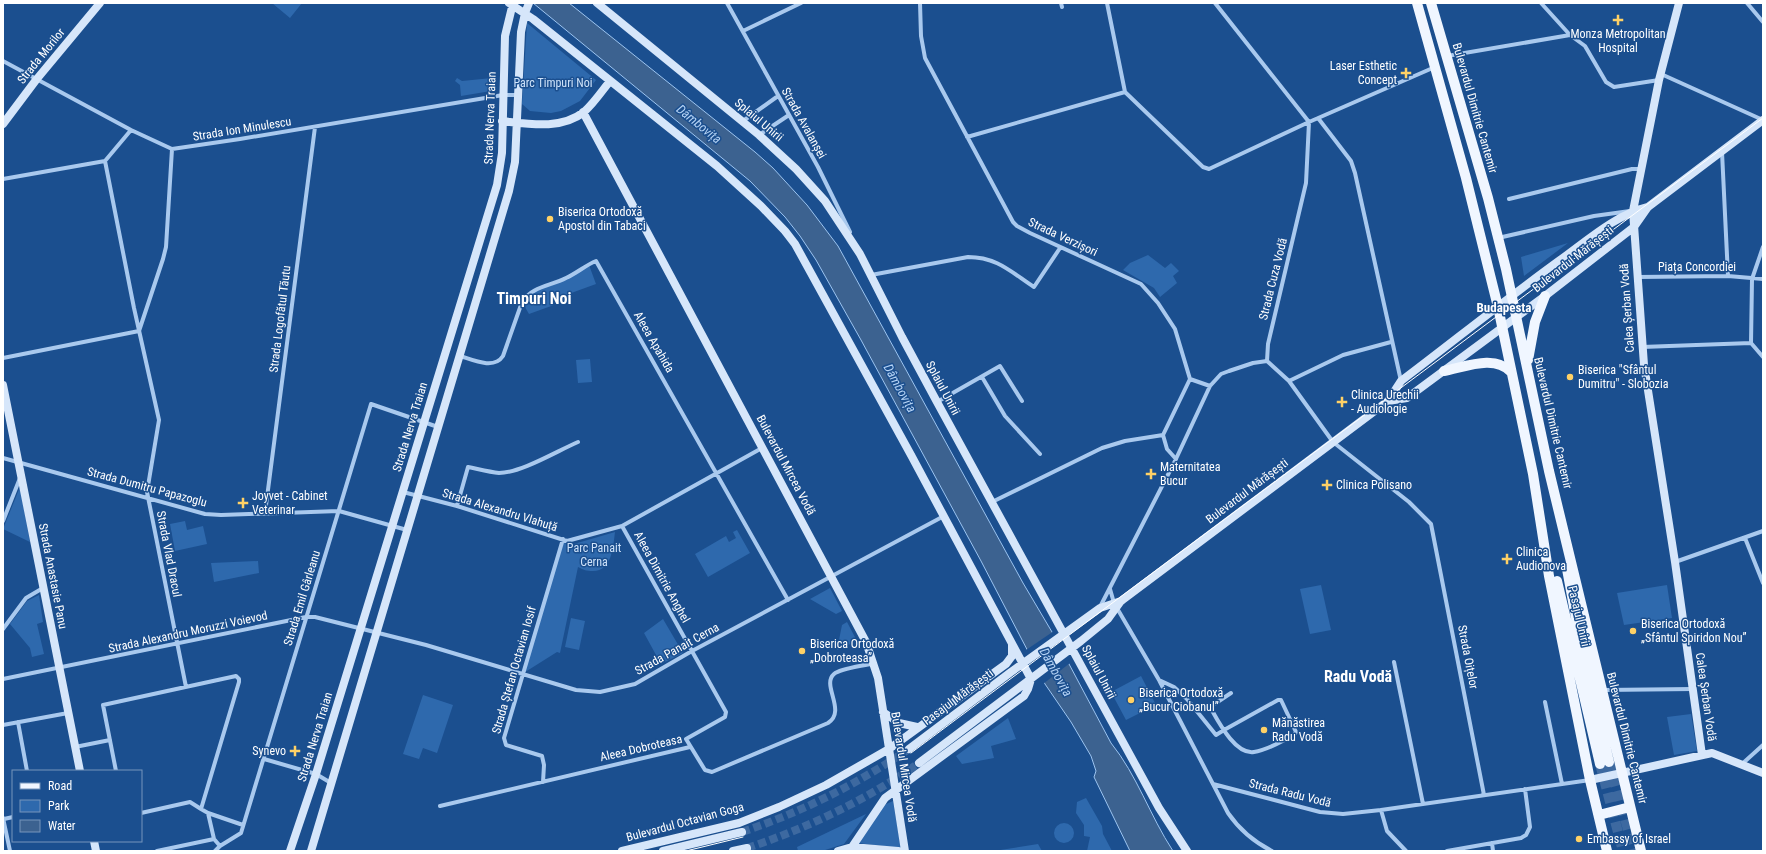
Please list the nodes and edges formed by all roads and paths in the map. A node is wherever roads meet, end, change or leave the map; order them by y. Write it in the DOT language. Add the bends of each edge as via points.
graph roads {
  1 [pos="100,3"];
  2 [pos="529,3"];
  3 [pos="597,3"];
  4 [pos="728,3"];
  5 [pos="802,3"];
  6 [pos="920,3"];
  7 [pos="1107,3"];
  8 [pos="1215,3"];
  9 [pos="1417,3"];
  10 [pos="1431,3"];
  11 [pos="1541,3"];
  12 [pos="1679,3"];
  13 [pos="1747,3"];
  14 [pos="512,4"];
  15 [pos="525,13"];
  16 [pos="1763,22"];
  17 [pos="743,31"];
  18 [pos="1570,35"];
  19 [pos="1447,56"];
  20 [pos="3,61"];
  21 [pos="1435,67"];
  22 [pos="1660,77"];
  23 [pos="36,80"];
  24 [pos="610,81"];
  25 [pos="1125,92"];
  26 [pos="503,95"];
  27 [pos="518,95"];
  28 [pos="778,96"];
  29 [pos="583,112"];
  30 [pos="789,115"];
  31 [pos="1318,118"];
  32 [pos="1763,120"];
  33 [pos="502,121"];
  34 [pos="742,121"];
  35 [pos="1309,122"];
  36 [pos="516,123"];
  37 [pos="3,124"];
  38 [pos="315,127"];
  39 [pos="131,130"];
  40 [pos="759,135"];
  41 [pos="967,137"];
  42 [pos="172,149"];
  43 [pos="1722,152"];
  44 [pos="105,161"];
  45 [pos="1640,169"];
  46 [pos="3,180"];
  47 [pos="1509,199"];
  48 [pos="1648,207"];
  49 [pos="1633,211"];
  50 [pos="1634,227"];
  51 [pos="1498,238"];
  52 [pos="1763,247"];
  53 [pos="1060,248"];
  54 [pos="860,254"];
  55 [pos="871,275"];
  56 [pos="1728,276"];
  57 [pos="1637,277"];
  58 [pos="1752,279"];
  59 [pos="1763,279"];
  60 [pos="1512,296"];
  61 [pos="1545,296"];
  62 [pos="1498,307"];
  63 [pos="1517,316"];
  64 [pos="1502,327"];
  65 [pos="139,331"];
  66 [pos="1391,342"];
  67 [pos="1751,343"];
  68 [pos="1642,347"];
  69 [pos="460,356"];
  70 [pos="1763,357"];
  71 [pos="3,358"];
  72 [pos="1267,361"];
  73 [pos="1527,370"];
  74 [pos="1444,371"];
  75 [pos="1512,372"];
  76 [pos="982,377"];
  77 [pos="1190,379"];
  78 [pos="1289,381"];
  79 [pos="1401,381"];
  80 [pos="3,385"];
  81 [pos="1210,386"];
  82 [pos="1022,401"];
  83 [pos="1388,401"];
  84 [pos="937,402"];
  85 [pos="424,422"];
  86 [pos="438,427"];
  87 [pos="1163,435"];
  88 [pos="578,442"];
  89 [pos="1333,442"];
  90 [pos="763,448"];
  91 [pos="1040,454"];
  92 [pos="3,458"];
  93 [pos="1176,459"];
  94 [pos="18,462"];
  95 [pos="1549,471"];
  96 [pos="716,472"];
  97 [pos="1533,474"];
  98 [pos="21,476"];
  99 [pos="403,492"];
  100 [pos="417,496"];
  101 [pos="148,498"];
  102 [pos="992,502"];
  103 [pos="457,506"];
  104 [pos="339,511"];
  105 [pos="265,513"];
  106 [pos="944,516"];
  107 [pos="3,521"];
  108 [pos="392,526"];
  109 [pos="622,526"];
  110 [pos="407,530"];
  111 [pos="1763,531"];
  112 [pos="1745,538"];
  113 [pos="563,539"];
  114 [pos="1675,562"];
  115 [pos="832,576"];
  116 [pos="1763,583"];
  117 [pos="43,588"];
  118 [pos="1110,589"];
  119 [pos="788,600"];
  120 [pos="1117,604"];
  121 [pos="1100,608"];
  122 [pos="306,617"];
  123 [pos="361,628"];
  124 [pos="3,629"];
  125 [pos="376,632"];
  126 [pos="1061,636"];
  127 [pos="177,644"];
  128 [pos="1012,644"];
  129 [pos="1069,650"];
  130 [pos="692,651"];
  131 [pos="1030,658"];
  132 [pos="1394,662"];
  133 [pos="874,663"];
  134 [pos="1006,664"];
  135 [pos="1022,664"];
  136 [pos="59,668"];
  137 [pos="522,674"];
  138 [pos="3,679"];
  139 [pos="1031,679"];
  140 [pos="1159,680"];
  141 [pos="186,687"];
  142 [pos="1693,689"];
  143 [pos="1602,690"];
  144 [pos="1231,693"];
  145 [pos="1545,702"];
  146 [pos="883,712"];
  147 [pos="68,713"];
  148 [pos="18,722"];
  149 [pos="3,725"];
  150 [pos="917,727"];
  151 [pos="1224,730"];
  152 [pos="110,740"];
  153 [pos="1763,746"];
  154 [pos="75,747"];
  155 [pos="690,747"];
  156 [pos="889,749"];
  157 [pos="909,749"];
  158 [pos="1702,755"];
  159 [pos="264,759"];
  160 [pos="919,763"];
  161 [pos="1742,764"];
  162 [pos="27,770"];
  163 [pos="80,770"];
  164 [pos="116,770"];
  165 [pos="1622,773"];
  166 [pos="1763,773"];
  167 [pos="316,774"];
  168 [pos="1590,780"];
  169 [pos="543,782"];
  170 [pos="331,784"];
  171 [pos="1213,784"];
  172 [pos="1562,784"];
  173 [pos="1525,789"];
  174 [pos="896,791"];
  175 [pos="1484,795"];
  176 [pos="1423,804"];
  177 [pos="440,806"];
  178 [pos="1630,807"];
  179 [pos="201,809"];
  180 [pos="1381,810"];
  181 [pos="142,812"];
  182 [pos="208,814"];
  183 [pos="1599,815"];
  184 [pos="4,819"];
  185 [pos="243,825"];
  186 [pos="742,832"];
  187 [pos="214,839"];
  188 [pos="1492,843"];
  189 [pos="220,846"];
  190 [pos="852,847"];
  191 [pos="747,848"];
  192 [pos="10,851"];
  193 [pos="156,851"];
  194 [pos="215,851"];
  195 [pos="290,851"];
  196 [pos="311,851"];
  197 [pos="622,851"];
  198 [pos="663,851"];
  199 [pos="733,851"];
  200 [pos="838,851"];
  201 [pos="898,851"];
  202 [pos="905,851"];
  203 [pos="1187,851"];
  204 [pos="1272,851"];
  205 [pos="1406,851"];
  206 [pos="1446,851"];
  207 [pos="1493,851"];
  208 [pos="1607,851"];
  209 [pos="1641,851"];
  1 -- 23 [label="main road, Strada Morilor"];
  2 -- 15 [label="main road"];
  3 -- 34 [label="main road, Splaiul Unirii"];
  4 -- 17 [label="street, Strada Avalanșei"];
  5 -- 17 [label="street"];
  6 -- 41 [label="street, Strada Verzișori" via="920,36 925,58"];
  7 -- 25 [label="street"];
  8 -- 35 [label="street"];
  9 -- 21 [label="main road"];
  10 -- 19 [label="main road, Bulevardul Dimitrie Cantemir"];
  11 -- 18 [label="street"];
  12 -- 22 [label="main road, Calea Șerban Vodă"];
  13 -- 16 [label="street"];
  14 -- 15 [label="main road"];
  14 -- 26 [label="main road, Strada Nerva Traian" via="506,36"];
  15 -- 24 [label="main road"];
  15 -- 27 [label="main road" via="521,32"];
  17 -- 28 [label="street, Strada Avalanșei"];
  18 -- 19 [label="street"];
  18 -- 22 [label="street" via="1585,46 1610,86"];
  19 -- 51 [label="main road, Bulevardul Dimitrie Cantemir"];
  20 -- 23 [label="street"];
  21 -- 31 [label="street"];
  21 -- 62 [label="main road"];
  22 -- 32 [label="street"];
  22 -- 45 [label="main road, Calea Șerban Vodă"];
  23 -- 37 [label="main road, Strada Morilor"];
  23 -- 39 [label="street"];
  24 -- 29 [label="main road"];
  24 -- 106 [label="main road" via="717,166 785,231 804,258"];
  25 -- 35 [label="street" via="1206,168 1213,168"];
  25 -- 41 [label="street"];
  26 -- 27 [label="street, Strada Ion Minulescu"];
  26 -- 33 [label="main road, Strada Nerva Traian"];
  26 -- 38 [label="street, Strada Ion Minulescu"];
  27 -- 36 [label="main road"];
  28 -- 30 [label="street, Strada Avalanșei"];
  28 -- 34 [label="street"];
  29 -- 36 [label="main road" via="555,124"];
  29 -- 90 [label="main road, Bulevardul Mircea Vodă"];
  30 -- 40 [label="street"];
  30 -- 54 [label="street, Strada Avalanșei" via="818,167"];
  31 -- 35 [label="street"];
  31 -- 66 [label="street" via="1350,161 1355,173"];
  32 -- 43 [label="main road, Bulevardul Mărășești"];
  33 -- 36 [label="main road"];
  33 -- 85 [label="main road, Strada Nerva Traian" via="502,153 497,185"];
  34 -- 40 [label="main road, Splaiul Unirii"];
  35 -- 72 [label="street, Strada Cuza Vodă" via="1306,183 1269,338"];
  36 -- 69 [label="main road" via="513,175"];
  38 -- 42 [label="street, Strada Ion Minulescu"];
  38 -- 105 [label="street, Strada Logofătul Tăutu"];
  39 -- 42 [label="street"];
  39 -- 44 [label="street"];
  40 -- 54 [label="main road, Splaiul Unirii" via="817,192 835,214"];
  41 -- 53 [label="street, Strada Verzișori" via="1013,222 1023,230"];
  42 -- 65 [label="street" via="166,247"];
  43 -- 48 [label="main road, Bulevardul Mărășești"];
  43 -- 56 [label="street"];
  44 -- 46 [label="street"];
  44 -- 65 [label="street, Strada Vlad Dracul"];
  45 -- 47 [label="street"];
  45 -- 49 [label="main road, Calea Șerban Vodă"];
  48 -- 49 [label="main road, Bulevardul Mărășești"];
  48 -- 50 [label="main road, Bulevardul Mărășești"];
  49 -- 50 [label="main road, Calea Șerban Vodă"];
  49 -- 51 [label="street" via="1594,216"];
  49 -- 60 [label="main road, Bulevardul Mărășești" via="1613,222"];
  50 -- 57 [label="main road, Calea Șerban Vodă"];
  50 -- 61 [label="main road, Bulevardul Mărășești"];
  51 -- 60 [label="main road, Bulevardul Dimitrie Cantemir"];
  52 -- 58 [label="street"];
  53 -- 55 [label="street" via="1034,287 994,260 982,257 968,257"];
  53 -- 77 [label="street, Strada Verzișori" via="1141,284 1173,325"];
  54 -- 55 [label="main road, Splaiul Unirii"];
  55 -- 84 [label="main road, Splaiul Unirii"];
  56 -- 57 [label="street, Piața Concordiei"];
  56 -- 58 [label="street, Piața Concordiei"];
  57 -- 68 [label="main road, Calea Șerban Vodă"];
  58 -- 59 [label="street"];
  58 -- 67 [label="street, Piața Concordiei"];
  60 -- 62 [label="main road, Bulevardul Mărășești"];
  60 -- 63 [label="main road, Bulevardul Dimitrie Cantemir"];
  61 -- 63 [label="main road, Bulevardul Mărășești"];
  61 -- 73 [label="main road" via="1535,322"];
  62 -- 64 [label="main road"];
  62 -- 79 [label="main road, Bulevardul Mărășești"];
  63 -- 64 [label="main road, Bulevardul Mărășești"];
  63 -- 73 [label="main road, Bulevardul Dimitrie Cantemir"];
  64 -- 74 [label="main road, Bulevardul Mărășești"];
  64 -- 75 [label="main road"];
  65 -- 71 [label="street"];
  65 -- 101 [label="street, Strada Vlad Dracul" via="159,420"];
  66 -- 78 [label="street" via="1343,355"];
  66 -- 79 [label="street"];
  67 -- 68 [label="street"];
  67 -- 70 [label="street"];
  68 -- 114 [label="main road, Calea Șerban Vodă"];
  69 -- 86 [label="main road"];
  69 -- 96 [label="street, Aleea Apahida" via="490,364 498,362 503,356 526,296 535,290 566,279 596,261"];
  72 -- 78 [label="street"];
  72 -- 81 [label="street" via="1221,374"];
  73 -- 95 [label="main road, Bulevardul Dimitrie Cantemir"];
  74 -- 75 [label="main road" via="1490,363 1504,366"];
  74 -- 83 [label="main road, Bulevardul Mărășești" via="1406,398"];
  75 -- 97 [label="main road"];
  76 -- 82 [label="street" via="1000,366"];
  76 -- 84 [label="street"];
  76 -- 91 [label="street" via="1005,416"];
  77 -- 81 [label="street"];
  77 -- 87 [label="street"];
  78 -- 89 [label="street"];
  79 -- 83 [label="main road, Bulevardul Mărășești"];
  80 -- 94 [label="main road, Strada Anastasie Panu"];
  81 -- 93 [label="street"];
  83 -- 89 [label="main road, Bulevardul Mărășești"];
  84 -- 102 [label="main road, Splaiul Unirii"];
  85 -- 86 [label="street, Strada Emil Gârleanu"];
  85 -- 99 [label="main road, Strada Nerva Traian"];
  85 -- 104 [label="street, Strada Emil Gârleanu" via="371,404"];
  86 -- 100 [label="main road"];
  87 -- 93 [label="street" via="1167,449"];
  87 -- 102 [label="street" via="1125,441 1102,448"];
  88 -- 103 [label="street" via="509,472 492,472 468,467"];
  89 -- 120 [label="main road, Bulevardul Mărășești"];
  89 -- 175 [label="street, Strada Oițelor" via="1409,502 1431,524"];
  90 -- 96 [label="street, Strada Alexandru Vlahuță"];
  90 -- 115 [label="main road, Bulevardul Mircea Vodă"];
  92 -- 94 [label="street, Strada Dumitru Papazoglu"];
  93 -- 118 [label="street"];
  94 -- 98 [label="main road, Strada Anastasie Panu"];
  94 -- 101 [label="street, Strada Dumitru Papazoglu"];
  95 -- 97 [label="main road, Pasajul Unirii" via="1604,763"];
  95 -- 143 [label="main road, Bulevardul Dimitrie Cantemir"];
  96 -- 109 [label="street, Strada Alexandru Vlahuță"];
  96 -- 119 [label="street, Aleea Apahida"];
  97 -- 168 [label="main road" via="1549,576"];
  98 -- 107 [label="street"];
  98 -- 117 [label="main road, Strada Anastasie Panu"];
  99 -- 100 [label="street, Strada Alexandru Vlahuță"];
  99 -- 108 [label="main road, Strada Nerva Traian"];
  100 -- 103 [label="street, Strada Alexandru Vlahuță"];
  100 -- 110 [label="main road"];
  101 -- 105 [label="street, Strada Dumitru Papazoglu" via="205,514"];
  101 -- 127 [label="street, Strada Vlad Dracul"];
  102 -- 126 [label="main road, Splaiul Unirii"];
  103 -- 113 [label="street, Strada Alexandru Vlahuță"];
  104 -- 105 [label="street, Strada Dumitru Papazoglu"];
  104 -- 108 [label="street, Strada Dumitru Papazoglu"];
  104 -- 122 [label="street, Strada Emil Gârleanu"];
  106 -- 115 [label="street, Strada Panait Cerna"];
  106 -- 128 [label="main road"];
  108 -- 110 [label="street, Strada Dumitru Papazoglu"];
  108 -- 123 [label="main road, Strada Nerva Traian"];
  109 -- 113 [label="street, Strada Alexandru Vlahuță"];
  109 -- 130 [label="street, Aleea Dimitrie Anghel"];
  110 -- 125 [label="main road"];
  111 -- 112 [label="street"];
  112 -- 114 [label="street"];
  112 -- 116 [label="street"];
  113 -- 137 [label="street, Strada Ștefan Octavian Iosif"];
  114 -- 142 [label="main road, Calea Șerban Vodă"];
  115 -- 119 [label="street, Strada Panait Cerna"];
  115 -- 133 [label="main road, Bulevardul Mircea Vodă" via="861,630"];
  117 -- 124 [label="street" via="26,598"];
  117 -- 136 [label="main road, Strada Anastasie Panu"];
  118 -- 120 [label="street"];
  118 -- 121 [label="street"];
  119 -- 130 [label="street, Strada Panait Cerna"];
  120 -- 121 [label="main road, Bulevardul Mărășești"];
  120 -- 129 [label="main road, Bulevardul Mărășești" via="1108,619"];
  120 -- 140 [label="street"];
  121 -- 126 [label="main road, Bulevardul Mărășești"];
  122 -- 123 [label="street, Strada Alexandru Moruzzi Voievod" via="324,618"];
  122 -- 127 [label="street, Strada Alexandru Moruzzi Voievod"];
  122 -- 159 [label="street, Strada Emil Gârleanu"];
  123 -- 125 [label="street, Strada Alexandru Moruzzi Voievod"];
  123 -- 167 [label="main road, Strada Nerva Traian"];
  125 -- 137 [label="street, Strada Panait Cerna"];
  125 -- 170 [label="main road"];
  126 -- 129 [label="main road, Splaiul Unirii"];
  126 -- 131 [label="main road, Bulevardul Mărășești"];
  127 -- 136 [label="street, Strada Alexandru Moruzzi Voievod"];
  127 -- 141 [label="street, Strada Vlad Dracul"];
  128 -- 134 [label="main road" via="1012,656"];
  128 -- 135 [label="main road"];
  129 -- 139 [label="main road, Bulevardul Mărășești"];
  129 -- 203 [label="main road, Splaiul Unirii" via="1164,818"];
  130 -- 137 [label="street, Strada Panait Cerna" via="635,684 600,692 576,690"];
  130 -- 155 [label="street, Aleea Dimitrie Anghel" via="726,715 686,739"];
  131 -- 135 [label="main road, Pasajul Mărășești"];
  132 -- 176 [label="street"];
  133 -- 146 [label="main road, Bulevardul Mircea Vodă"];
  133 -- 155 [label="street, Aleea Dobroteasa" via="833,675 830,681 836,712 828,723 712,772 705,770"];
  134 -- 135 [label="main road"];
  134 -- 150 [label="main road, Bulevardul Octavian Goga"];
  135 -- 139 [label="main road"];
  135 -- 157 [label="main road, Pasajul Mărășești"];
  136 -- 138 [label="street, Strada Alexandru Moruzzi Voievod"];
  136 -- 147 [label="main road, Strada Anastasie Panu"];
  137 -- 169 [label="street, Strada Ștefan Octavian Iosif" via="504,741 506,745 542,756"];
  139 -- 160 [label="main road"];
  139 -- 174 [label="main road" via="1024,696"];
  140 -- 151 [label="street" via="1174,686 1216,735"];
  140 -- 171 [label="street"];
  141 -- 152 [label="street" via="103,705"];
  141 -- 179 [label="street" via="236,676 239,678"];
  142 -- 143 [label="street"];
  142 -- 158 [label="main road, Calea Șerban Vodă"];
  143 -- 165 [label="main road, Bulevardul Dimitrie Cantemir"];
  144 -- 151 [label="street" via="1210,707"];
  145 -- 172 [label="street"];
  146 -- 150 [label="main road" via="899,723"];
  146 -- 156 [label="main road, Bulevardul Mircea Vodă"];
  147 -- 148 [label="street"];
  147 -- 154 [label="main road, Strada Anastasie Panu"];
  148 -- 149 [label="street"];
  148 -- 162 [label="street"];
  150 -- 156 [label="main road, Bulevardul Octavian Goga"];
  151 -- 151 [label="street" via="1239,748 1248,752 1262,750 1296,732 1281,700"];
  152 -- 154 [label="street"];
  152 -- 164 [label="street"];
  153 -- 161 [label="street"];
  154 -- 163 [label="main road, Strada Anastasie Panu"];
  155 -- 169 [label="street, Aleea Dobroteasa"];
  156 -- 174 [label="main road, Bulevardul Mircea Vodă"];
  156 -- 197 [label="main road, Bulevardul Octavian Goga" via="826,785 739,823"];
  158 -- 161 [label="main road" via="1715,754"];
  158 -- 165 [label="main road"];
  159 -- 167 [label="street"];
  159 -- 185 [label="street, Strada Emil Gârleanu"];
  161 -- 166 [label="main road"];
  165 -- 168 [label="main road"];
  165 -- 178 [label="main road, Bulevardul Dimitrie Cantemir"];
  167 -- 170 [label="street"];
  167 -- 195 [label="main road, Strada Nerva Traian"];
  168 -- 172 [label="street, Strada Radu Vodă"];
  168 -- 183 [label="main road"];
  169 -- 177 [label="street, Aleea Dobroteasa"];
  170 -- 196 [label="main road"];
  171 -- 180 [label="street, Strada Radu Vodă" via="1328,814"];
  171 -- 204 [label="street" via="1224,807 1236,823 1254,840"];
  172 -- 173 [label="street, Strada Radu Vodă"];
  173 -- 175 [label="street, Strada Radu Vodă"];
  173 -- 188 [label="street" via="1529,833 1521,838"];
  174 -- 190 [label="main road" via="885,798"];
  174 -- 202 [label="main road, Bulevardul Mircea Vodă"];
  175 -- 176 [label="street, Strada Radu Vodă"];
  176 -- 180 [label="street, Strada Radu Vodă"];
  178 -- 183 [label="main road"];
  178 -- 209 [label="main road, Bulevardul Dimitrie Cantemir"];
  179 -- 181 [label="street" via="190,802"];
  179 -- 182 [label="street"];
  180 -- 205 [label="street" via="1387,831"];
  182 -- 185 [label="street"];
  182 -- 187 [label="street"];
  183 -- 208 [label="main road"];
  184 -- 192 [label="street"];
  185 -- 189 [label="street, Strada Emil Gârleanu" via="241,833"];
  186 -- 198 [label="main road"];
  187 -- 189 [label="street"];
  187 -- 193 [label="street"];
  188 -- 206 [label="street"];
  188 -- 207 [label="street"];
  189 -- 194 [label="street, Strada Emil Gârleanu"];
  190 -- 200 [label="main road"];
  190 -- 201 [label="main road"];
  191 -- 199 [label="main road"];
}
